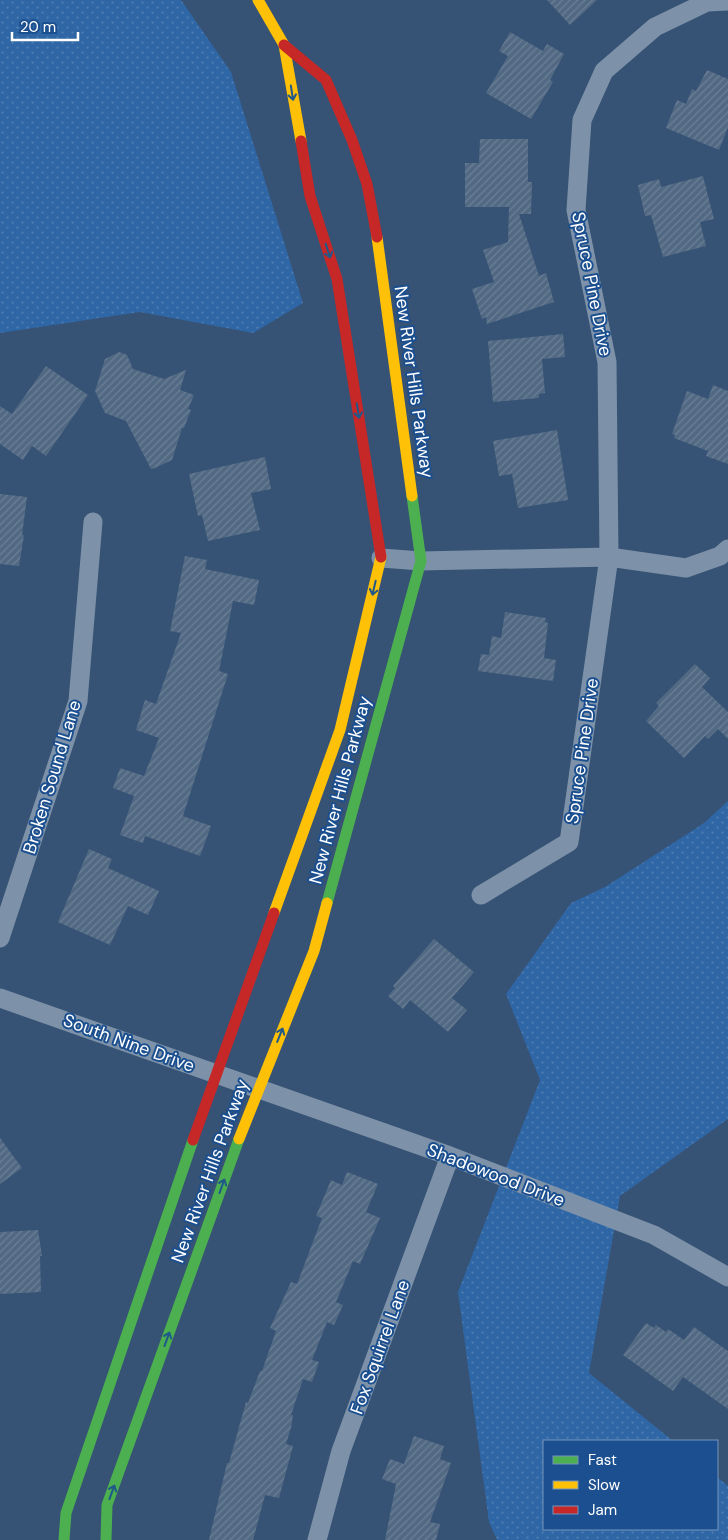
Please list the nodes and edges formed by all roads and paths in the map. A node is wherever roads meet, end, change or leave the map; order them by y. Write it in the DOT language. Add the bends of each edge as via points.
graph roads {
  1 [pos="258,0"];
  2 [pos="728,0"];
  3 [pos="284,45"];
  4 [pos="93,522"];
  5 [pos="728,549"];
  6 [pos="609,557"];
  7 [pos="381,558"];
  8 [pos="421,560"];
  9 [pos="481,895"];
  10 [pos="0,938"];
  11 [pos="0,998"];
  12 [pos="215,1074"];
  13 [pos="257,1090"];
  14 [pos="450,1156"];
  15 [pos="728,1278"];
  16 [pos="64,1540"];
  17 [pos="106,1540"];
  18 [pos="317,1540"];
  1 -- 3 [label="street, New River Hills Parkway"];
  2 -- 6 [label="street, Spruce Pine Drive" via="707,2 655,27 604,71 582,120 576,210 607,362"];
  3 -- 7 [label="street, New River Hills Parkway, one-way" via="310,196 337,279"];
  3 -- 8 [label="street, New River Hills Parkway" via="326,80 367,184 376,227"];
  4 -- 10 [label="street, Broken Sound Lane" via="78,701"];
  5 -- 6 [label="street" via="720,556 686,568"];
  6 -- 8 [label="street"];
  6 -- 9 [label="street, Spruce Pine Drive" via="569,842"];
  7 -- 8 [label="street"];
  7 -- 12 [label="street, New River Hills Parkway, one-way" via="340,730"];
  13 -- 8 [label="street, New River Hills Parkway, one-way" via="314,951"];
  11 -- 12 [label="street, South Nine Drive"];
  12 -- 13 [label="street, South Nine Drive"];
  12 -- 16 [label="street, New River Hills Parkway" via="66,1513"];
  13 -- 14 [label="street, Shadowood Drive"];
  17 -- 13 [label="street, New River Hills Parkway, one-way" via="107,1505"];
  14 -- 15 [label="street, Shadowood Drive" via="654,1235"];
  14 -- 18 [label="street, Fox Squirrel Lane" via="341,1451"];
}
